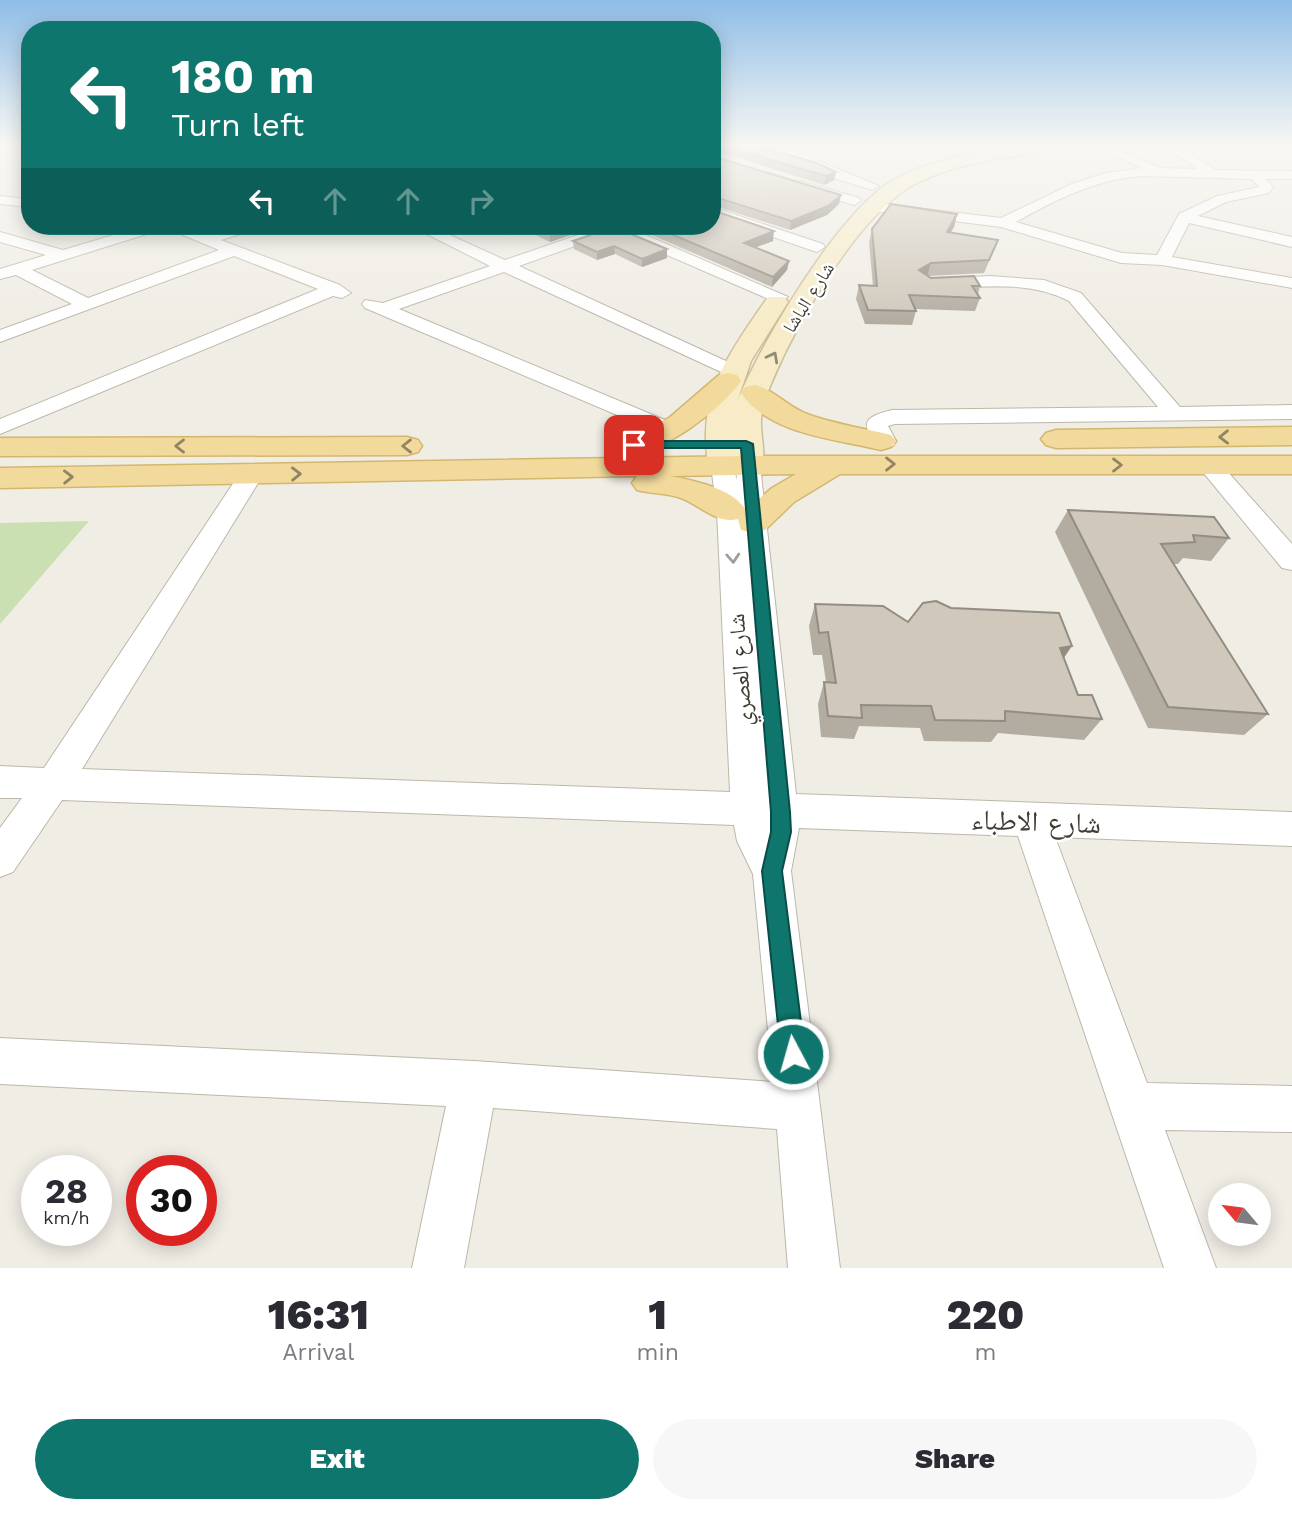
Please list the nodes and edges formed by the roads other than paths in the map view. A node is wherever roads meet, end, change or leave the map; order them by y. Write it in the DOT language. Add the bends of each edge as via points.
graph roads {
  1 [pos="860,204"];
  2 [pos="864,204"];
  3 [pos="920,204"];
  4 [pos="1039,204"];
  5 [pos="1211,204"];
  6 [pos="721,214"];
  7 [pos="1184,217"];
  8 [pos="1003,223"];
  9 [pos="130,235"];
  10 [pos="200,235"];
  11 [pos="220,235"];
  12 [pos="436,235"];
  13 [pos="588,235"];
  14 [pos="635,235"];
  15 [pos="0,237"];
  16 [pos="209,238"];
  17 [pos="1292,242"];
  18 [pos="817,247"];
  19 [pos="235,250"];
  20 [pos="64,255"];
  21 [pos="1162,260"];
  22 [pos="499,266"];
  23 [pos="18,269"];
  24 [pos="0,274"];
  25 [pos="927,284"];
  26 [pos="1292,284"];
  27 [pos="334,289"];
  28 [pos="779,297"];
  29 [pos="369,303"];
  30 [pos="86,304"];
  31 [pos="0,336"];
  32 [pos="730,376"];
  33 [pos="754,393"];
  34 [pos="1292,412"];
  35 [pos="1174,413"];
  36 [pos="669,430"];
  37 [pos="1292,436"];
  38 [pos="6,441"];
  39 [pos="883,441"];
  40 [pos="634,445"];
  41 [pos="735,455"];
  42 [pos="835,464"];
  43 [pos="1292,465"];
  44 [pos="1210,466"];
  45 [pos="543,469"];
  46 [pos="251,475"];
  47 [pos="0,478"];
  48 [pos="741,517"];
  49 [pos="1292,561"];
  50 [pos="0,782"];
  51 [pos="54,783"];
  52 [pos="765,811"];
  53 [pos="1031,821"];
  54 [pos="1292,829"];
  55 [pos="0,859"];
  56 [pos="0,1061"];
  57 [pos="474,1084"];
  58 [pos="1134,1105"];
  59 [pos="799,1107"];
  60 [pos="1292,1109"];
  61 [pos="438,1268"];
  62 [pos="814,1268"];
  63 [pos="1190,1268"];
  1 -- 18 [label="main road"];
  33 -- 2 [label="main road, شارع الباشا, one-way"];
  3 -- 8 [label="street"];
  4 -- 8 [label="street"];
  5 -- 7 [label="street"];
  6 -- 18 [label="street"];
  7 -- 17 [label="street"];
  7 -- 21 [label="street"];
  8 -- 21 [label="street" via="1121,258"];
  9 -- 20 [label="street"];
  10 -- 16 [label="street"];
  11 -- 16 [label="street"];
  12 -- 22 [label="street"];
  13 -- 22 [label="street"];
  14 -- 28 [label="street"];
  15 -- 20 [label="street"];
  16 -- 19 [label="street"];
  18 -- 28 [label="main road"];
  19 -- 27 [label="street"];
  19 -- 30 [label="street"];
  20 -- 23 [label="street"];
  21 -- 26 [label="street"];
  22 -- 29 [label="street"];
  22 -- 32 [label="street"];
  23 -- 24 [label="street"];
  23 -- 30 [label="street"];
  25 -- 35 [label="street" via="1026,282 1061,289 1075,297"];
  27 -- 29 [label="street"];
  27 -- 38 [label="street" via="64,400"];
  28 -- 32 [label="main road"];
  29 -- 36 [label="street"];
  30 -- 31 [label="street"];
  32 -- 36 [label="main road"];
  32 -- 41 [label="main road" via="720,411"];
  33 -- 39 [label="main road" via="792,417"];
  33 -- 41 [label="main road, شارع الباشا"];
  34 -- 35 [label="street"];
  35 -- 39 [label="street" via="892,417 877,423"];
  36 -- 40 [label="main road"];
  37 -- 39 [label="main road, one-way"];
  40 -- 38 [label="main road, one-way"];
  39 -- 41 [label="main road"];
  40 -- 41 [label="main road"];
  41 -- 42 [label="main road"];
  41 -- 45 [label="main road"];
  41 -- 48 [label="street, شارع العصري"];
  42 -- 44 [label="main road, one-way"];
  42 -- 48 [label="main road"];
  43 -- 44 [label="main road"];
  44 -- 49 [label="street"];
  46 -- 45 [label="main road, one-way"];
  45 -- 48 [label="main road" via="588,481 671,485 704,495"];
  47 -- 46 [label="main road, one-way"];
  46 -- 51 [label="street"];
  48 -- 52 [label="street, شارع العصري"];
  50 -- 51 [label="street, شارع الاطباء"];
  51 -- 52 [label="street, شارع الاطباء"];
  51 -- 55 [label="street"];
  52 -- 53 [label="street, شارع الاطباء"];
  52 -- 59 [label="street, شارع العصري" via="781,832 772,871"];
  53 -- 54 [label="street, شارع الاطباء"];
  53 -- 58 [label="street"];
  56 -- 57 [label="street"];
  57 -- 59 [label="street"];
  57 -- 61 [label="street"];
  58 -- 60 [label="street"];
  58 -- 63 [label="street"];
  59 -- 62 [label="street, شارع العصري"];
}
